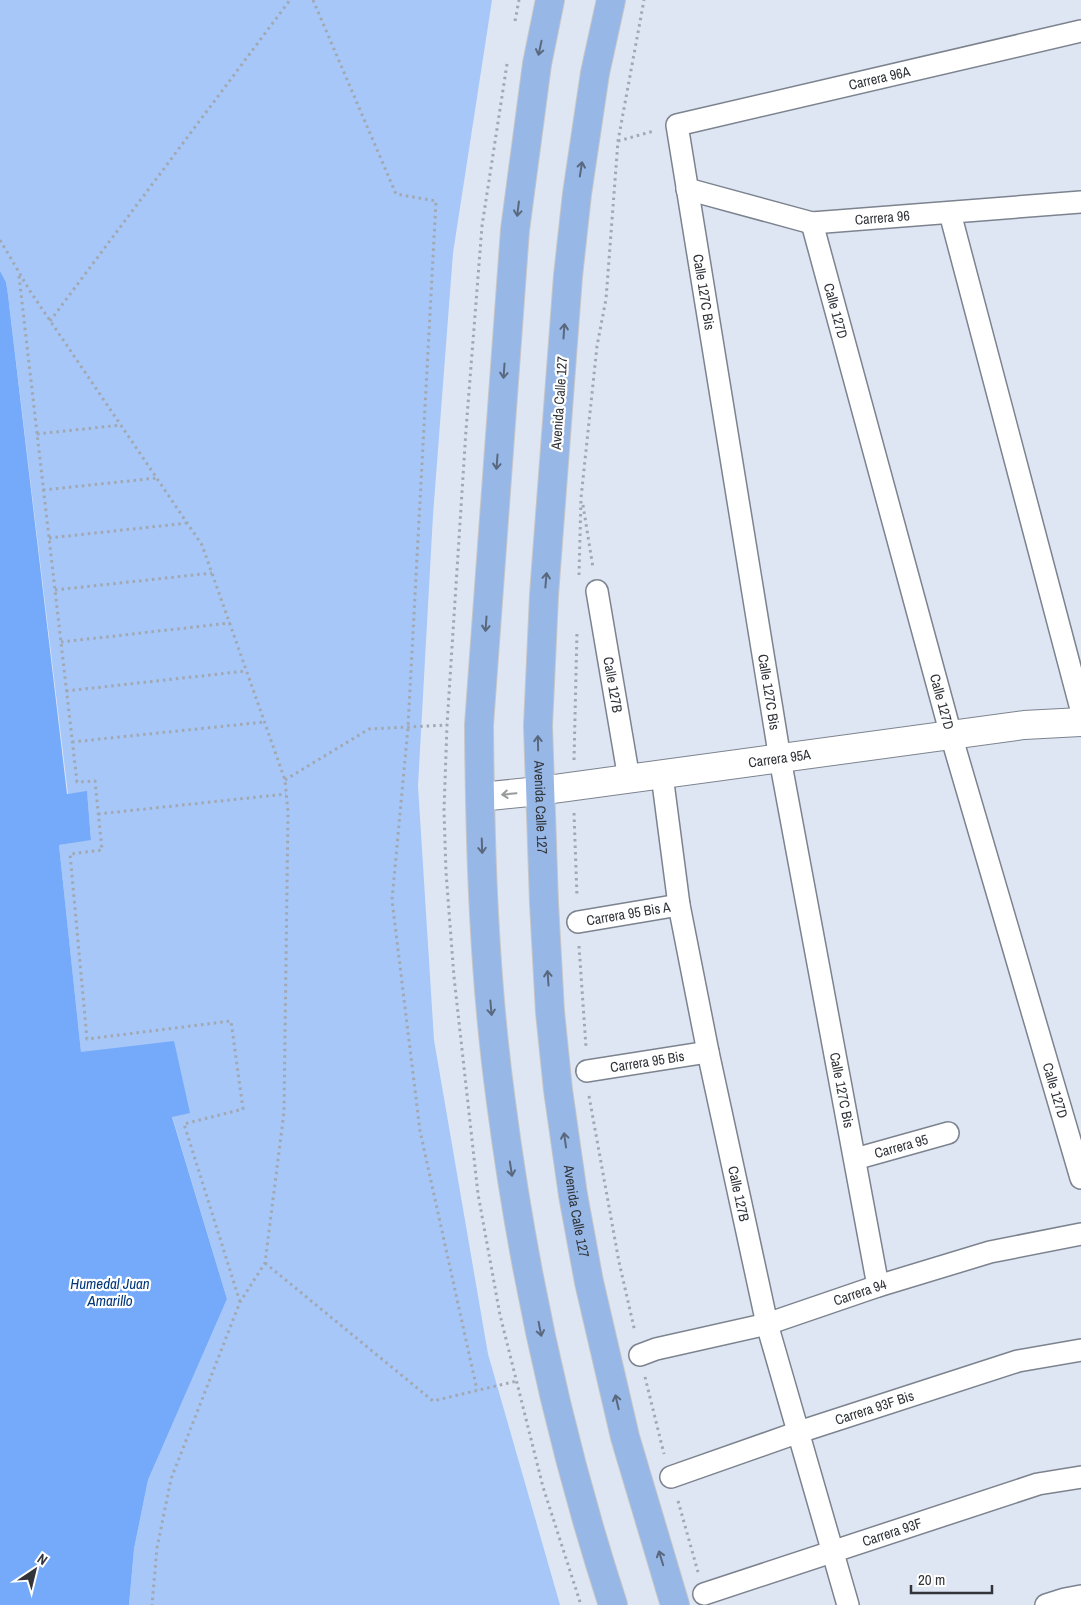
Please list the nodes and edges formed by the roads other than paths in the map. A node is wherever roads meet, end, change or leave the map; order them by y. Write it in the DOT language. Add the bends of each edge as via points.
graph roads {
  1 [pos="550,0"];
  2 [pos="611,0"];
  3 [pos="1081,31"];
  4 [pos="677,125"];
  5 [pos="687,189"];
  6 [pos="1081,202"];
  7 [pos="950,213"];
  8 [pos="812,223"];
  9 [pos="597,591"];
  10 [pos="1081,708"];
  11 [pos="1081,722"];
  12 [pos="950,735"];
  13 [pos="780,759"];
  14 [pos="662,775"];
  15 [pos="629,779"];
  16 [pos="539,791"];
  17 [pos="480,797"];
  18 [pos="679,905"];
  19 [pos="578,922"];
  20 [pos="708,1052"];
  21 [pos="588,1071"];
  22 [pos="948,1133"];
  23 [pos="854,1159"];
  24 [pos="1081,1178"];
  25 [pos="1081,1234"];
  26 [pos="878,1286"];
  27 [pos="767,1324"];
  28 [pos="1081,1350"];
  29 [pos="640,1354"];
  30 [pos="799,1432"];
  31 [pos="671,1477"];
  32 [pos="1081,1477"];
  33 [pos="834,1552"];
  34 [pos="704,1594"];
  35 [pos="1081,1596"];
  36 [pos="613,1605"];
  37 [pos="675,1605"];
  38 [pos="848,1605"];
  39 [pos="1046,1605"];
  1 -- 17 [label="main road, one-way" via="537,64 515,230 479,726"];
  16 -- 2 [label="main road, Avenida Calle 127, one-way" via="538,726 544,595 568,276 595,73"];
  3 -- 4 [label="street, Carrera 96A"];
  4 -- 5 [label="street, Calle 127C Bis"];
  5 -- 8 [label="street, Carrera 96"];
  5 -- 13 [label="street, Calle 127C Bis"];
  6 -- 7 [label="street, Carrera 96"];
  7 -- 8 [label="street, Carrera 96"];
  7 -- 10 [label="street"];
  8 -- 12 [label="street, Calle 127D"];
  9 -- 15 [label="street, Calle 127B"];
  11 -- 12 [label="street, Carrera 95A" via="1024,725"];
  12 -- 13 [label="street, Carrera 95A"];
  12 -- 24 [label="street, Calle 127D"];
  13 -- 14 [label="street, Carrera 95A"];
  13 -- 23 [label="street, Calle 127C Bis"];
  14 -- 15 [label="street, Carrera 95A"];
  14 -- 18 [label="street, Calle 127B"];
  15 -- 16 [label="street, Carrera 95A"];
  16 -- 17 [label="street, Carrera 95A, one-way"];
  37 -- 16 [label="main road, Avenida Calle 127, one-way" via="625,1437 588,1282 573,1196 550,1012"];
  17 -- 36 [label="main road, one-way" via="491,1008 501,1102 521,1229 551,1382 588,1526"];
  18 -- 19 [label="street, Carrera 95 Bis A"];
  18 -- 20 [label="street, Calle 127B"];
  20 -- 21 [label="street, Carrera 95 Bis"];
  20 -- 27 [label="street, Calle 127B"];
  22 -- 23 [label="street, Carrera 95"];
  23 -- 26 [label="street, Calle 127C Bis"];
  25 -- 26 [label="street, Carrera 94" via="990,1252"];
  26 -- 27 [label="street, Carrera 94"];
  27 -- 29 [label="street, Carrera 94"];
  27 -- 30 [label="street, Calle 127B"];
  28 -- 30 [label="street, Carrera 93F Bis" via="1018,1361"];
  30 -- 31 [label="street, Carrera 93F Bis"];
  30 -- 33 [label="street, Calle 127B"];
  32 -- 33 [label="street, Carrera 93F" via="1038,1484"];
  33 -- 34 [label="street, Carrera 93F"];
  33 -- 38 [label="street, Calle 127B"];
  35 -- 39 [label="street"];
}
